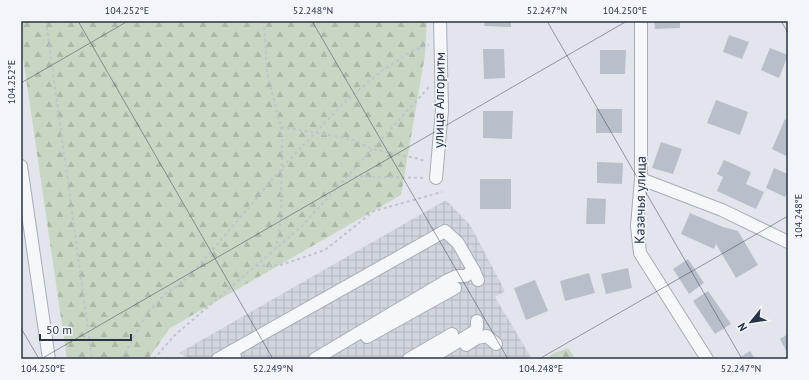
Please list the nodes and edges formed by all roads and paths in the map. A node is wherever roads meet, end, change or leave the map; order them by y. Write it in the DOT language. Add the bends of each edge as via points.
graph roads {
  1 [pos="46,21"];
  2 [pos="264,21"];
  3 [pos="440,21"];
  4 [pos="641,21"];
  5 [pos="440,40"];
  6 [pos="441,74"];
  7 [pos="281,127"];
  8 [pos="316,133"];
  9 [pos="372,149"];
  10 [pos="21,166"];
  11 [pos="281,170"];
  12 [pos="437,173"];
  13 [pos="346,176"];
  14 [pos="641,178"];
  15 [pos="442,192"];
  16 [pos="788,242"];
  17 [pos="276,248"];
  18 [pos="256,266"];
  19 [pos="455,288"];
  20 [pos="477,321"];
  21 [pos="452,334"];
  22 [pos="496,344"];
  23 [pos="234,354"];
  24 [pos="330,358"];
  25 [pos="49,359"];
  26 [pos="92,359"];
  27 [pos="122,359"];
  28 [pos="154,359"];
  29 [pos="218,359"];
  30 [pos="315,359"];
  31 [pos="409,359"];
  32 [pos="430,359"];
  33 [pos="443,359"];
  34 [pos="707,359"];
  1 -- 26 [label="path"];
  2 -- 7 [label="path" via="267,73"];
  3 -- 5 [label="street, улица Алгоритм"];
  4 -- 14 [label="street, Казачья улица"];
  5 -- 6 [label="street, улица Алгоритм"];
  5 -- 8 [label="path" via="412,51 383,70 349,98"];
  6 -- 9 [label="path"];
  6 -- 12 [label="street, улица Алгоритм" via="442,110"];
  7 -- 8 [label="path"];
  7 -- 11 [label="path"];
  8 -- 9 [label="path" via="351,139"];
  8 -- 11 [label="path"];
  9 -- 12 [label="path" via="420,159"];
  9 -- 13 [label="path"];
  10 -- 25 [label="street"];
  11 -- 17 [label="path" via="281,218"];
  11 -- 27 [label="path" via="181,284 166,293 147,313"];
  12 -- 13 [label="path"];
  13 -- 17 [label="path" via="300,227"];
  14 -- 16 [label="street" via="722,210"];
  14 -- 34 [label="street, Казачья улица" via="637,226 640,253"];
  15 -- 18 [label="path" via="374,211 325,250 281,265"];
  17 -- 18 [label="path"];
  18 -- 28 [label="path" via="175,335"];
  19 -- 24 [label="street"];
  20 -- 32 [label="street" via="474,332"];
  21 -- 31 [label="street"];
  22 -- 33 [label="street" via="487,336 483,336"];
  23 -- 29 [label="street"];
  23 -- 30 [label="street" via="445,231 458,243 476,275 457,276 448,280"];
}
